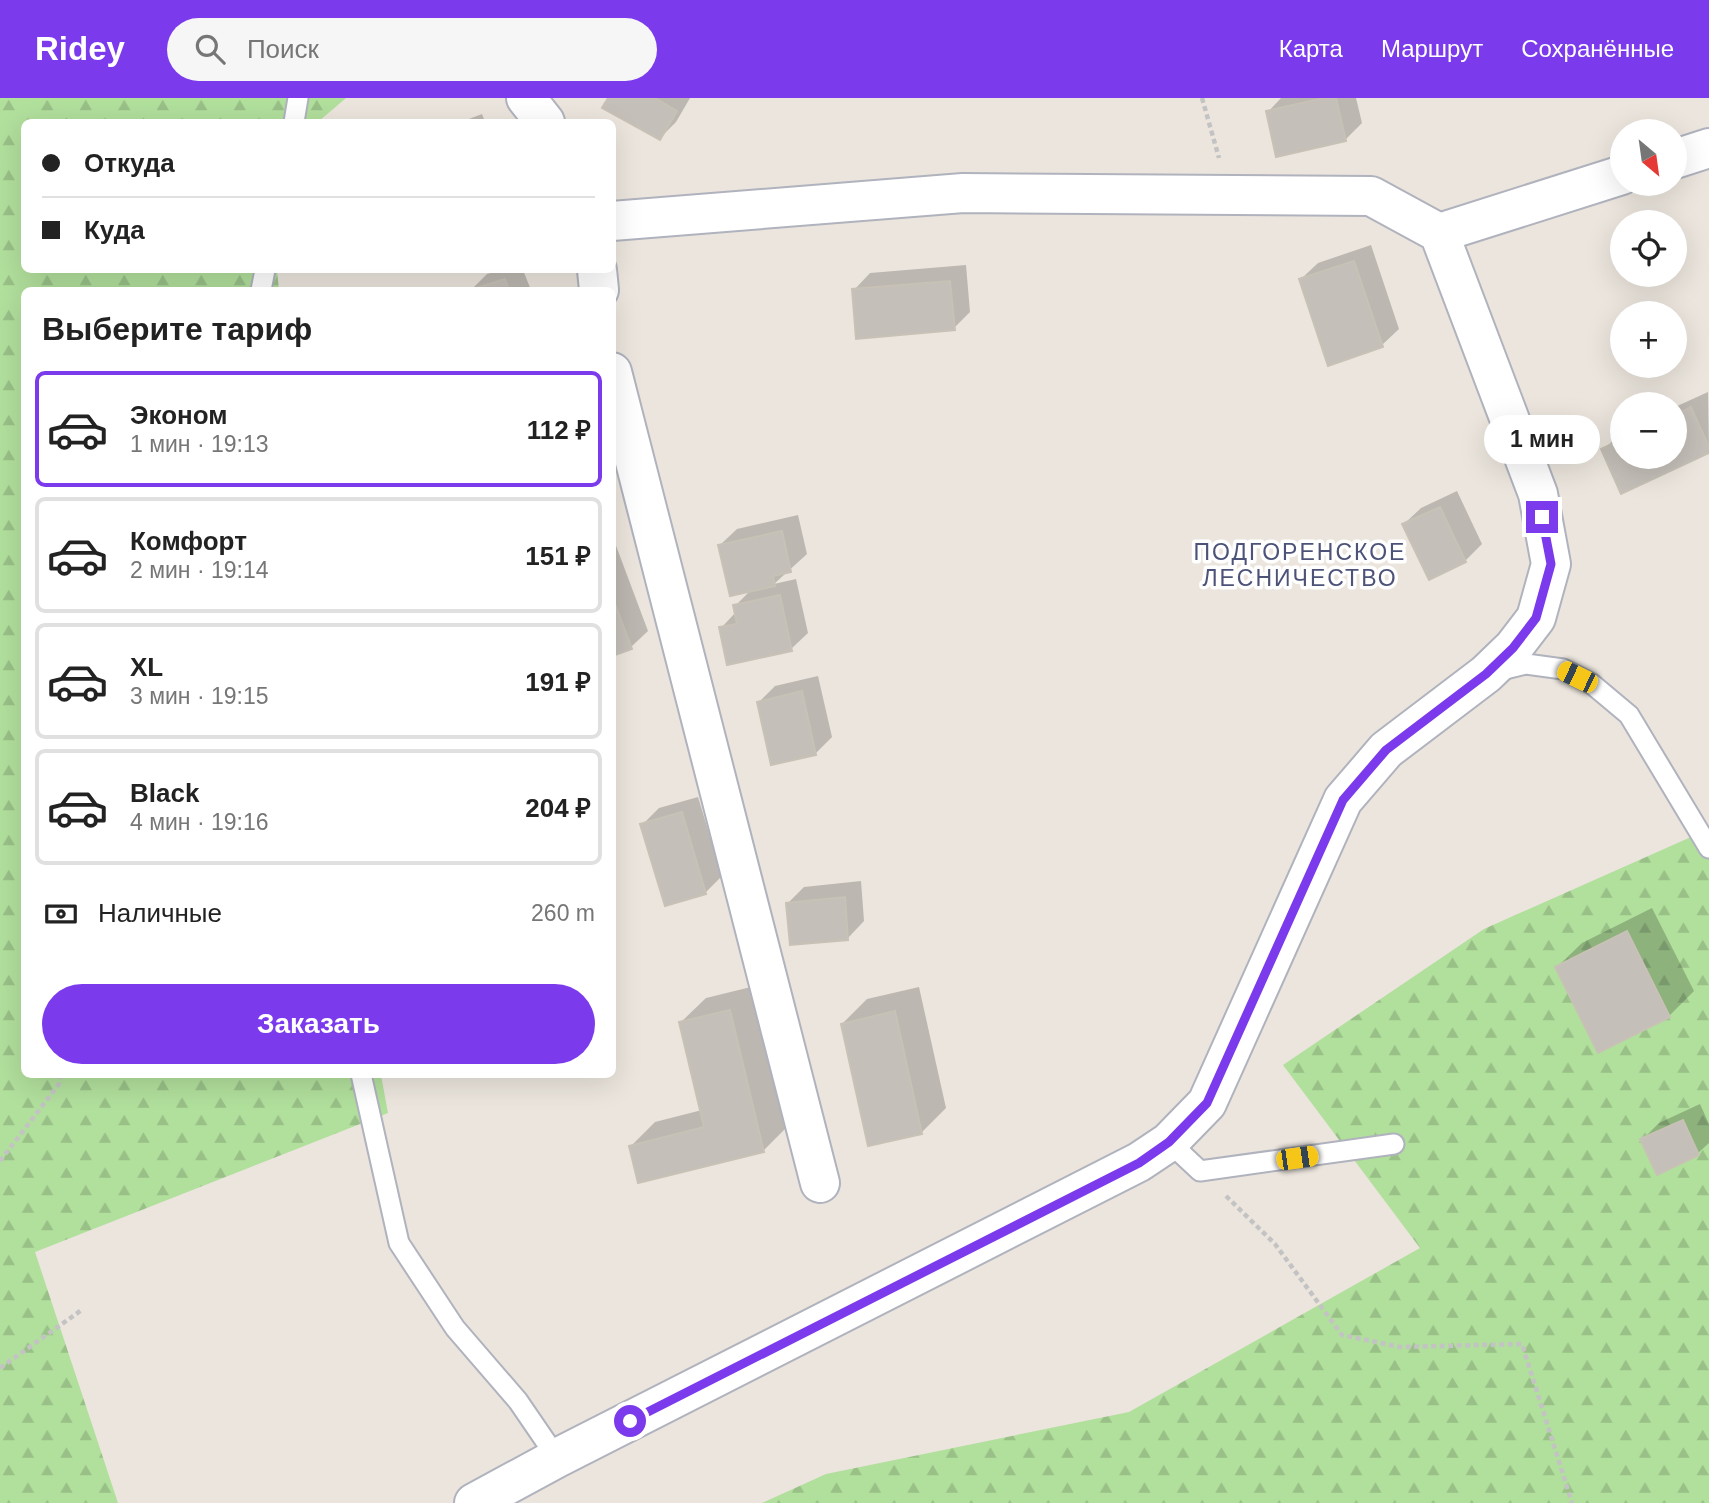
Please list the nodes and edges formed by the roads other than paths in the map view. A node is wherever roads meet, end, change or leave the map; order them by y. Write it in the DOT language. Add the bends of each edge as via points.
graph roads {
  1 [pos="298,98"];
  2 [pos="526,98"];
  3 [pos="294,119"];
  4 [pos="543,119"];
  5 [pos="1709,148"];
  6 [pos="1687,155"];
  7 [pos="1610,179"];
  8 [pos="616,220"];
  9 [pos="1439,233"];
  10 [pos="616,388"];
  11 [pos="1486,674"];
  12 [pos="1709,848"];
  13 [pos="362,1078"];
  14 [pos="1169,1142"];
  15 [pos="1394,1144"];
  16 [pos="820,1183"];
  17 [pos="557,1458"];
  18 [pos="474,1503"];
  1 -- 3 [label="lane"];
  2 -- 4 [label="street"];
  5 -- 6 [label="street"];
  7 -- 9 [label="street"];
  8 -- 9 [label="street" via="962,194 1371,196"];
  9 -- 11 [label="street" via="1538,494 1551,564 1536,618"];
  10 -- 16 [label="street"];
  11 -- 12 [label="lane" via="1526,664 1563,669 1592,684 1629,715"];
  11 -- 14 [label="street" via="1386,750 1343,800 1207,1103"];
  13 -- 17 [label="lane" via="399,1243 455,1328 519,1401"];
  14 -- 15 [label="lane" via="1200,1171"];
  14 -- 17 [label="street" via="1139,1163"];
  17 -- 18 [label="street"];
}
